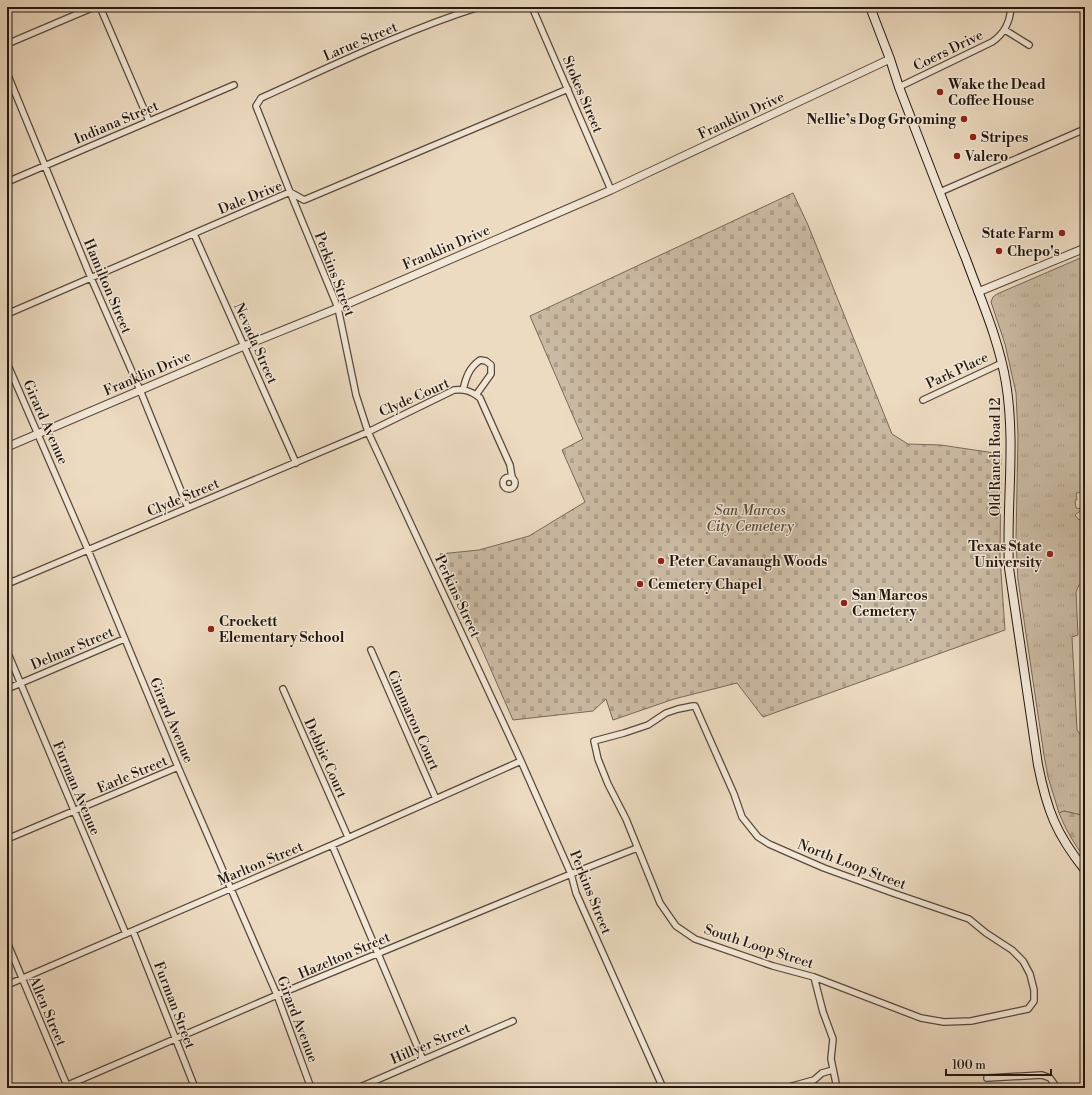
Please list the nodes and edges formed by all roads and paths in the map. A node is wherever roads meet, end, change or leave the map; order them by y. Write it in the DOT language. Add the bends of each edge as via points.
graph roads {
  1 [pos="94,7"];
  2 [pos="100,7"];
  3 [pos="479,7"];
  4 [pos="532,7"];
  5 [pos="870,7"];
  6 [pos="1010,7"];
  7 [pos="1005,30"];
  8 [pos="7,44"];
  9 [pos="1029,45"];
  10 [pos="890,59"];
  11 [pos="7,73"];
  12 [pos="234,85"];
  13 [pos="898,87"];
  14 [pos="568,89"];
  15 [pos="256,106"];
  16 [pos="149,120"];
  17 [pos="1085,129"];
  18 [pos="45,166"];
  19 [pos="7,182"];
  20 [pos="611,190"];
  21 [pos="290,192"];
  22 [pos="940,192"];
  23 [pos="194,234"];
  24 [pos="1085,248"];
  25 [pos="91,278"];
  26 [pos="978,292"];
  27 [pos="338,308"];
  28 [pos="7,314"];
  29 [pos="244,346"];
  30 [pos="7,363"];
  31 [pos="1002,363"];
  32 [pos="140,390"];
  33 [pos="463,390"];
  34 [pos="476,395"];
  35 [pos="923,400"];
  36 [pos="368,432"];
  37 [pos="38,434"];
  38 [pos="7,447"];
  39 [pos="296,463"];
  40 [pos="512,477"];
  41 [pos="188,508"];
  42 [pos="88,550"];
  43 [pos="7,584"];
  44 [pos="124,639"];
  45 [pos="370,650"];
  46 [pos="7,651"];
  47 [pos="21,683"];
  48 [pos="7,689"];
  49 [pos="283,689"];
  50 [pos="594,741"];
  51 [pos="521,760"];
  52 [pos="178,767"];
  53 [pos="436,799"];
  54 [pos="74,811"];
  55 [pos="348,837"];
  56 [pos="7,840"];
  57 [pos="332,845"];
  58 [pos="637,848"];
  59 [pos="1085,870"];
  60 [pos="571,874"];
  61 [pos="231,888"];
  62 [pos="133,931"];
  63 [pos="126,934"];
  64 [pos="7,942"];
  65 [pos="378,954"];
  66 [pos="814,977"];
  67 [pos="22,978"];
  68 [pos="7,984"];
  69 [pos="277,995"];
  70 [pos="1032,1004"];
  71 [pos="513,1021"];
  72 [pos="176,1038"];
  73 [pos="423,1060"];
  74 [pos="834,1070"];
  75 [pos="987,1078"];
  76 [pos="67,1087"];
  77 [pos="61,1088"];
  78 [pos="195,1088"];
  79 [pos="311,1088"];
  80 [pos="358,1088"];
  81 [pos="662,1088"];
  82 [pos="785,1088"];
  83 [pos="838,1088"];
  84 [pos="1057,1088"];
  1 -- 8 [label="street"];
  2 -- 16 [label="street"];
  3 -- 15 [label="street, Larue Street" via="393,40 260,98"];
  4 -- 14 [label="street, Stokes Street"];
  5 -- 10 [label="main road, Old Ranch Road 12"];
  6 -- 7 [label="street"];
  7 -- 9 [label="street"];
  7 -- 13 [label="street, Coers Drive" via="988,45"];
  10 -- 13 [label="main road, Old Ranch Road 12"];
  10 -- 20 [label="street, Franklin Drive"];
  11 -- 18 [label="street, Hamilton Street"];
  12 -- 16 [label="street, Indiana Street"];
  13 -- 22 [label="main road, Old Ranch Road 12"];
  14 -- 20 [label="street, Stokes Street"];
  14 -- 21 [label="street, Dale Drive" via="304,200"];
  15 -- 21 [label="street, Perkins Street"];
  16 -- 18 [label="street, Indiana Street"];
  17 -- 22 [label="street"];
  18 -- 19 [label="street, Indiana Street"];
  18 -- 25 [label="street, Hamilton Street"];
  20 -- 27 [label="street, Franklin Drive"];
  21 -- 23 [label="street, Dale Drive"];
  21 -- 27 [label="street, Perkins Street"];
  22 -- 26 [label="main road, Old Ranch Road 12"];
  23 -- 25 [label="street, Dale Drive"];
  23 -- 29 [label="street, Nevada Street"];
  24 -- 26 [label="street"];
  25 -- 28 [label="street, Dale Drive"];
  25 -- 32 [label="street, Hamilton Street"];
  26 -- 31 [label="main road, Old Ranch Road 12"];
  27 -- 29 [label="street, Franklin Drive"];
  27 -- 36 [label="street, Perkins Street" via="356,394"];
  29 -- 32 [label="street, Franklin Drive"];
  29 -- 39 [label="street, Nevada Street"];
  30 -- 37 [label="street, Girard Avenue"];
  31 -- 35 [label="street, Park Place"];
  31 -- 59 [label="main road, Old Ranch Road 12" via="1011,425 1008,540 1010,581 1038,766 1050,813 1067,846"];
  32 -- 37 [label="street, Franklin Drive"];
  32 -- 41 [label="street, Hamilton Street"];
  33 -- 34 [label="street, Clyde Court"];
  33 -- 34 [label="street" via="467,375 473,366 480,360 486,361 491,365 491,374"];
  33 -- 36 [label="street, Clyde Court" via="454,390"];
  34 -- 40 [label="street" via="480,398 510,465"];
  36 -- 39 [label="street, Clyde Street"];
  36 -- 51 [label="street, Perkins Street"];
  37 -- 38 [label="street, Franklin Drive"];
  37 -- 42 [label="street, Girard Avenue"];
  39 -- 41 [label="street, Clyde Street"];
  41 -- 42 [label="street, Clyde Street"];
  42 -- 43 [label="street, Clyde Street"];
  42 -- 44 [label="street, Girard Avenue"];
  44 -- 47 [label="street, Delmar Street"];
  44 -- 52 [label="street, Girard Avenue"];
  45 -- 53 [label="street, Cimmaron Court"];
  46 -- 47 [label="street, Furman Avenue"];
  47 -- 48 [label="street, Delmar Street"];
  47 -- 54 [label="street, Furman Avenue"];
  49 -- 55 [label="street, Debbie Court"];
  50 -- 58 [label="street, South Loop Street" via="608,784"];
  50 -- 70 [label="street, North Loop Street" via="648,725 678,709 695,706 742,817 758,837 824,868 969,919 1023,961 1034,990"];
  51 -- 53 [label="street, Marlton Street"];
  51 -- 60 [label="street, Perkins Street"];
  52 -- 54 [label="street, Earle Street"];
  52 -- 61 [label="street, Girard Avenue"];
  53 -- 55 [label="street, Marlton Street"];
  54 -- 56 [label="street, Earle Street"];
  54 -- 63 [label="street, Furman Avenue"];
  55 -- 57 [label="street, Marlton Street"];
  57 -- 61 [label="street, Marlton Street"];
  57 -- 65 [label="street"];
  58 -- 60 [label="street, Hazelton Street"];
  58 -- 66 [label="street, South Loop Street" via="660,903 676,926 706,943"];
  60 -- 65 [label="street, Hazelton Street"];
  60 -- 81 [label="street, Perkins Street" via="576,893"];
  61 -- 62 [label="street, Marlton Street"];
  61 -- 69 [label="street, Girard Avenue"];
  62 -- 63 [label="street, Marlton Street"];
  62 -- 72 [label="street, Furman Street"];
  63 -- 67 [label="street, Marlton Street"];
  64 -- 67 [label="street, Allen Street"];
  65 -- 69 [label="street, Hazelton Street"];
  65 -- 73 [label="street"];
  66 -- 70 [label="street, South Loop Street" via="921,1018 944,1022 971,1021 1028,1009"];
  66 -- 74 [label="street" via="833,1039 831,1059"];
  67 -- 68 [label="street, Marlton Street"];
  67 -- 76 [label="street, Allen Street"];
  69 -- 72 [label="street, Hazelton Street"];
  69 -- 79 [label="street, Girard Avenue"];
  71 -- 73 [label="street, Hillyer Street"];
  72 -- 76 [label="street, Hazelton Street"];
  72 -- 78 [label="street, Furman Street"];
  73 -- 80 [label="street, Hillyer Street"];
  74 -- 82 [label="street" via="822,1073 814,1080"];
  74 -- 83 [label="street"];
  75 -- 84 [label="street" via="1042,1075 1050,1078"];
  76 -- 77 [label="street, Hazelton Street"];
}
